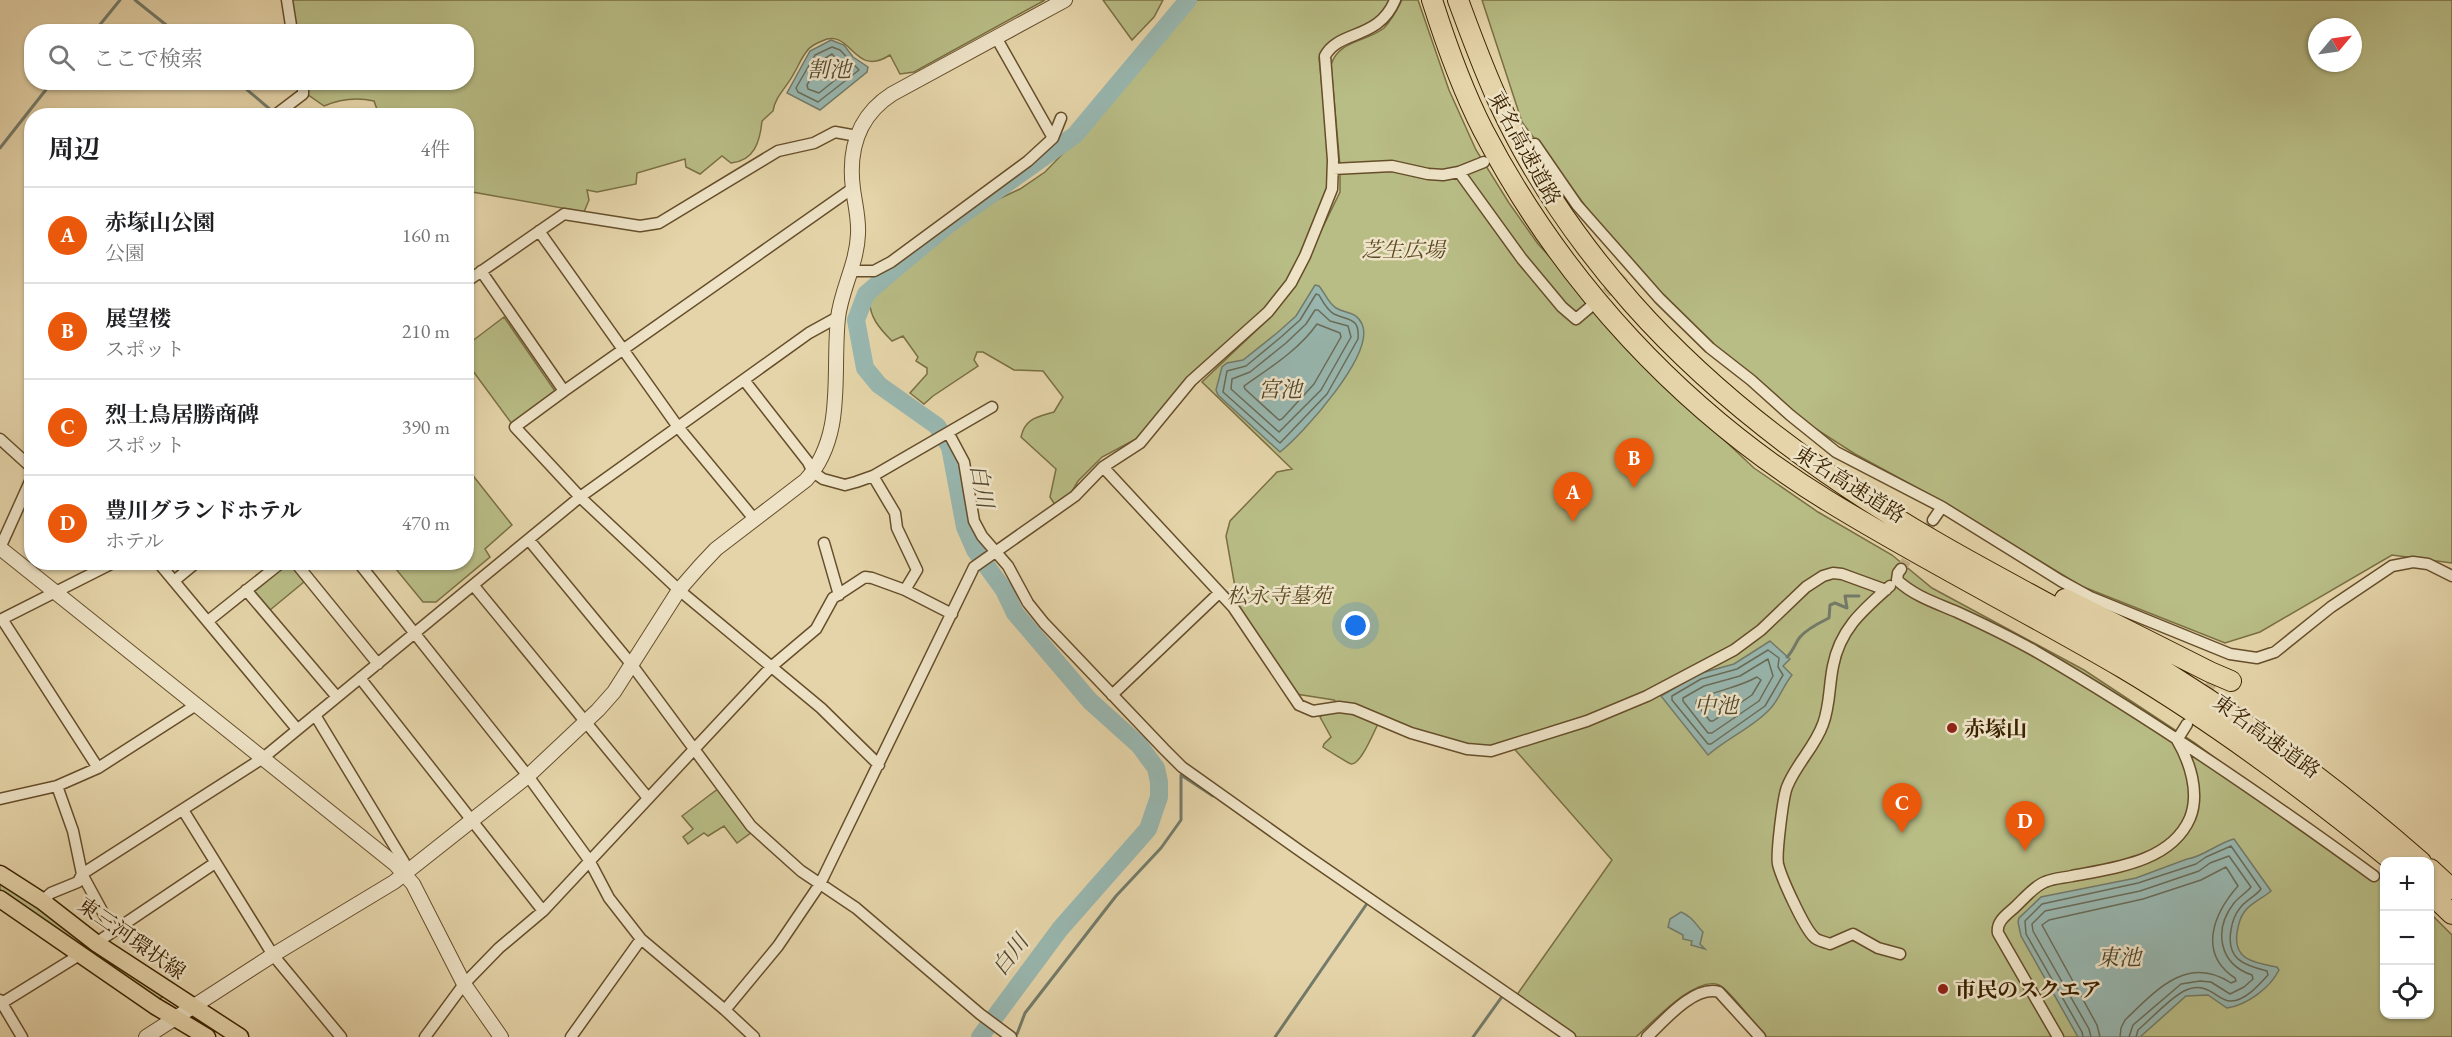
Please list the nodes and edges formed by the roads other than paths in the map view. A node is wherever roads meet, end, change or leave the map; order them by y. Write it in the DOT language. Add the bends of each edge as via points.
graph roads {
  1 [pos="287,0"];
  2 [pos="1065,0"];
  3 [pos="1395,0"];
  4 [pos="1432,0"];
  5 [pos="1458,0"];
  6 [pos="291,24"];
  7 [pos="997,39"];
  8 [pos="303,90"];
  9 [pos="285,108"];
  10 [pos="1061,118"];
  11 [pos="856,136"];
  12 [pos="1053,138"];
  13 [pos="1535,144"];
  14 [pos="1484,162"];
  15 [pos="1333,169"];
  16 [pos="1459,172"];
  17 [pos="853,188"];
  18 [pos="539,231"];
  19 [pos="852,270"];
  20 [pos="481,271"];
  21 [pos="474,276"];
  22 [pos="1589,308"];
  23 [pos="838,317"];
  24 [pos="621,349"];
  25 [pos="744,380"];
  26 [pos="564,391"];
  27 [pos="992,408"];
  28 [pos="678,427"];
  29 [pos="949,434"];
  30 [pos="0,439"];
  31 [pos="24,461"];
  32 [pos="1103,467"];
  33 [pos="813,472"];
  34 [pos="873,476"];
  35 [pos="24,495"];
  36 [pos="580,497"];
  37 [pos="1942,507"];
  38 [pos="755,520"];
  39 [pos="1933,520"];
  40 [pos="530,540"];
  41 [pos="1934,541"];
  42 [pos="824,543"];
  43 [pos="0,548"];
  44 [pos="995,554"];
  45 [pos="24,567"];
  46 [pos="1902,569"];
  47 [pos="28,570"];
  48 [pos="99,570"];
  49 [pos="165,570"];
  50 [pos="187,570"];
  51 [pos="272,570"];
  52 [pos="302,570"];
  53 [pos="364,570"];
  54 [pos="2452,576"];
  55 [pos="1897,580"];
  56 [pos="174,581"];
  57 [pos="474,586"];
  58 [pos="246,590"];
  59 [pos="680,590"];
  60 [pos="905,590"];
  61 [pos="1886,590"];
  62 [pos="56,592"];
  63 [pos="1219,593"];
  64 [pos="839,595"];
  65 [pos="952,614"];
  66 [pos="1,620"];
  67 [pos="207,621"];
  68 [pos="415,634"];
  69 [pos="2230,654"];
  70 [pos="378,664"];
  71 [pos="632,665"];
  72 [pos="771,667"];
  73 [pos="2227,673"];
  74 [pos="360,678"];
  75 [pos="1112,695"];
  76 [pos="337,697"];
  77 [pos="196,705"];
  78 [pos="315,715"];
  79 [pos="585,721"];
  80 [pos="2187,724"];
  81 [pos="297,729"];
  82 [pos="2177,740"];
  83 [pos="694,749"];
  84 [pos="263,758"];
  85 [pos="879,765"];
  86 [pos="98,768"];
  87 [pos="528,776"];
  88 [pos="57,786"];
  89 [pos="648,798"];
  90 [pos="0,799"];
  91 [pos="183,810"];
  92 [pos="473,822"];
  93 [pos="2389,857"];
  94 [pos="2416,857"];
  95 [pos="589,860"];
  96 [pos="216,864"];
  97 [pos="404,873"];
  98 [pos="2434,873"];
  99 [pos="0,874"];
  100 [pos="82,874"];
  101 [pos="2374,876"];
  102 [pos="820,884"];
  103 [pos="2452,889"];
  104 [pos="2434,897"];
  105 [pos="42,901"];
  106 [pos="3,906"];
  107 [pos="543,911"];
  108 [pos="2452,914"];
  109 [pos="113,931"];
  110 [pos="641,939"];
  111 [pos="96,944"];
  112 [pos="81,954"];
  113 [pos="1900,954"];
  114 [pos="273,955"];
  115 [pos="464,984"];
  116 [pos="1,1001"];
  117 [pos="194,1006"];
  118 [pos="725,1010"];
  119 [pos="176,1018"];
  120 [pos="149,1036"];
  121 [pos="22,1037"];
  122 [pos="207,1037"];
  123 [pos="240,1037"];
  124 [pos="341,1037"];
  125 [pos="425,1037"];
  126 [pos="501,1037"];
  127 [pos="571,1037"];
  128 [pos="754,1037"];
  129 [pos="1011,1037"];
  130 [pos="1570,1037"];
  131 [pos="1647,1037"];
  132 [pos="1760,1037"];
  133 [pos="2058,1037"];
  1 -- 6 [label="street"];
  2 -- 7 [label="street"];
  3 -- 15 [label="street" via="1377,25 1330,47 1325,56"];
  4 -- 93 [label="highway, 東名高速道路" via="1461,82 1482,127 1543,228 1587,289 1684,393 1736,437 1827,500 2184,706"];
  5 -- 41 [label="highway, 東名高速道路" via="1501,106 1526,153 1592,255 1633,304 1738,405 1822,470"];
  7 -- 11 [label="street" via="882,100"];
  7 -- 12 [label="street"];
  8 -- 9 [label="street"];
  10 -- 12 [label="street"];
  11 -- 17 [label="street"];
  11 -- 18 [label="street" via="835,132 814,143 778,151 659,223 640,226 564,214"];
  12 -- 19 [label="street" via="1028,161 891,262 874,271"];
  13 -- 37 [label="street" via="1630,271 1710,348 1836,452"];
  14 -- 16 [label="street"];
  15 -- 16 [label="street" via="1392,166 1428,174"];
  15 -- 32 [label="street" via="1332,189 1305,256 1278,301 1191,381 1140,443"];
  16 -- 22 [label="street" via="1562,307 1576,319"];
  17 -- 19 [label="street" via="858,236"];
  17 -- 24 [label="street"];
  18 -- 20 [label="street"];
  18 -- 24 [label="street"];
  19 -- 23 [label="street"];
  20 -- 21 [label="street"];
  20 -- 26 [label="street"];
  23 -- 25 [label="street"];
  23 -- 33 [label="street" via="833,425 824,456"];
  24 -- 26 [label="street"];
  24 -- 28 [label="street"];
  25 -- 28 [label="street"];
  25 -- 33 [label="street"];
  26 -- 36 [label="street" via="515,427"];
  27 -- 29 [label="street"];
  28 -- 36 [label="street"];
  28 -- 38 [label="street"];
  29 -- 34 [label="street"];
  29 -- 44 [label="street" via="964,462 974,521"];
  30 -- 31 [label="street"];
  32 -- 44 [label="street" via="1075,496"];
  32 -- 63 [label="street"];
  33 -- 34 [label="street" via="845,485"];
  33 -- 38 [label="street"];
  34 -- 60 [label="street" via="895,513 897,528 917,570"];
  35 -- 43 [label="street"];
  36 -- 40 [label="street"];
  36 -- 59 [label="street"];
  37 -- 39 [label="street"];
  37 -- 69 [label="street" via="2090,597"];
  38 -- 59 [label="street" via="716,549"];
  40 -- 57 [label="street"];
  40 -- 71 [label="street"];
  41 -- 73 [label="highway" via="2008,570 2210,672"];
  41 -- 94 [label="highway, 東名高速道路" via="2037,596 2206,698 2278,747"];
  42 -- 64 [label="street"];
  43 -- 45 [label="street"];
  44 -- 65 [label="street" via="974,567"];
  44 -- 75 [label="street" via="1008,566 1044,623"];
  46 -- 55 [label="street"];
  47 -- 62 [label="street"];
  48 -- 62 [label="street"];
  49 -- 56 [label="street"];
  50 -- 56 [label="street"];
  51 -- 58 [label="street"];
  52 -- 70 [label="street"];
  53 -- 68 [label="street"];
  54 -- 69 [label="street" via="2413,561 2392,566 2331,607 2275,652 2257,658"];
  55 -- 61 [label="street"];
  55 -- 82 [label="street" via="1930,602 2032,650"];
  56 -- 67 [label="street"];
  57 -- 68 [label="street"];
  57 -- 79 [label="street"];
  58 -- 67 [label="street"];
  58 -- 76 [label="street"];
  59 -- 71 [label="street"];
  59 -- 72 [label="street"];
  60 -- 64 [label="street" via="865,578"];
  60 -- 65 [label="street"];
  61 -- 63 [label="street" via="1842,574 1823,576 1734,650 1657,691 1587,721 1491,751 1467,749 1411,733 1354,709 1307,710 1299,705 1233,607"];
  61 -- 113 [label="street" via="1861,611 1839,642 1824,722 1795,767 1786,790 1777,862 1788,892 1814,937 1830,944 1853,934 1878,948"];
  62 -- 66 [label="street"];
  62 -- 77 [label="street"];
  63 -- 75 [label="street"];
  64 -- 72 [label="street" via="828,605 816,629"];
  65 -- 85 [label="street"];
  66 -- 86 [label="street"];
  67 -- 81 [label="street"];
  68 -- 70 [label="street"];
  68 -- 87 [label="street"];
  69 -- 73 [label="street"];
  70 -- 74 [label="street"];
  71 -- 79 [label="street" via="614,692"];
  71 -- 83 [label="street"];
  72 -- 83 [label="street"];
  72 -- 85 [label="street"];
  74 -- 76 [label="street"];
  74 -- 92 [label="street"];
  75 -- 130 [label="street" via="1182,767"];
  76 -- 78 [label="street"];
  77 -- 84 [label="street"];
  77 -- 86 [label="street"];
  78 -- 81 [label="street"];
  78 -- 97 [label="street" via="404,862"];
  79 -- 87 [label="street"];
  79 -- 89 [label="street"];
  80 -- 82 [label="street"];
  81 -- 84 [label="street"];
  82 -- 101 [label="street"];
  82 -- 133 [label="street" via="2186,756 2193,794 2192,813 2181,834 2165,848 2141,860 2042,883 1999,923 1998,933"];
  83 -- 89 [label="street"];
  83 -- 102 [label="street" via="752,826 801,872"];
  84 -- 91 [label="street"];
  84 -- 97 [label="street"];
  85 -- 102 [label="street"];
  86 -- 88 [label="street"];
  87 -- 92 [label="street"];
  87 -- 95 [label="street"];
  88 -- 90 [label="street"];
  88 -- 100 [label="street" via="73,831"];
  89 -- 95 [label="street"];
  91 -- 96 [label="street"];
  91 -- 100 [label="street"];
  92 -- 97 [label="street"];
  92 -- 107 [label="street"];
  95 -- 107 [label="street"];
  95 -- 110 [label="street" via="609,897"];
  96 -- 109 [label="street"];
  96 -- 114 [label="street"];
  97 -- 114 [label="street"];
  97 -- 115 [label="street"];
  98 -- 103 [label="highway"];
  99 -- 105 [label="main road, 東三河環状線"];
  100 -- 105 [label="street" via="78,882"];
  100 -- 109 [label="street"];
  102 -- 118 [label="street" via="778,946"];
  102 -- 129 [label="street" via="856,908"];
  104 -- 108 [label="highway"];
  105 -- 111 [label="main road, 東三河環状線"];
  106 -- 112 [label="main road, 東三河環状線"];
  107 -- 115 [label="street"];
  109 -- 111 [label="street"];
  110 -- 118 [label="street"];
  110 -- 127 [label="street"];
  111 -- 117 [label="main road, 東三河環状線"];
  112 -- 116 [label="street"];
  112 -- 119 [label="main road, 東三河環状線"];
  114 -- 117 [label="street"];
  114 -- 124 [label="street"];
  115 -- 125 [label="street"];
  115 -- 126 [label="street"];
  116 -- 121 [label="street"];
  117 -- 119 [label="street"];
  117 -- 123 [label="main road, 東三河環状線"];
  118 -- 128 [label="street"];
  119 -- 120 [label="street"];
  119 -- 122 [label="main road, 東三河環状線"];
  131 -- 132 [label="street" via="1698,993 1712,990 1719,992"];
}
